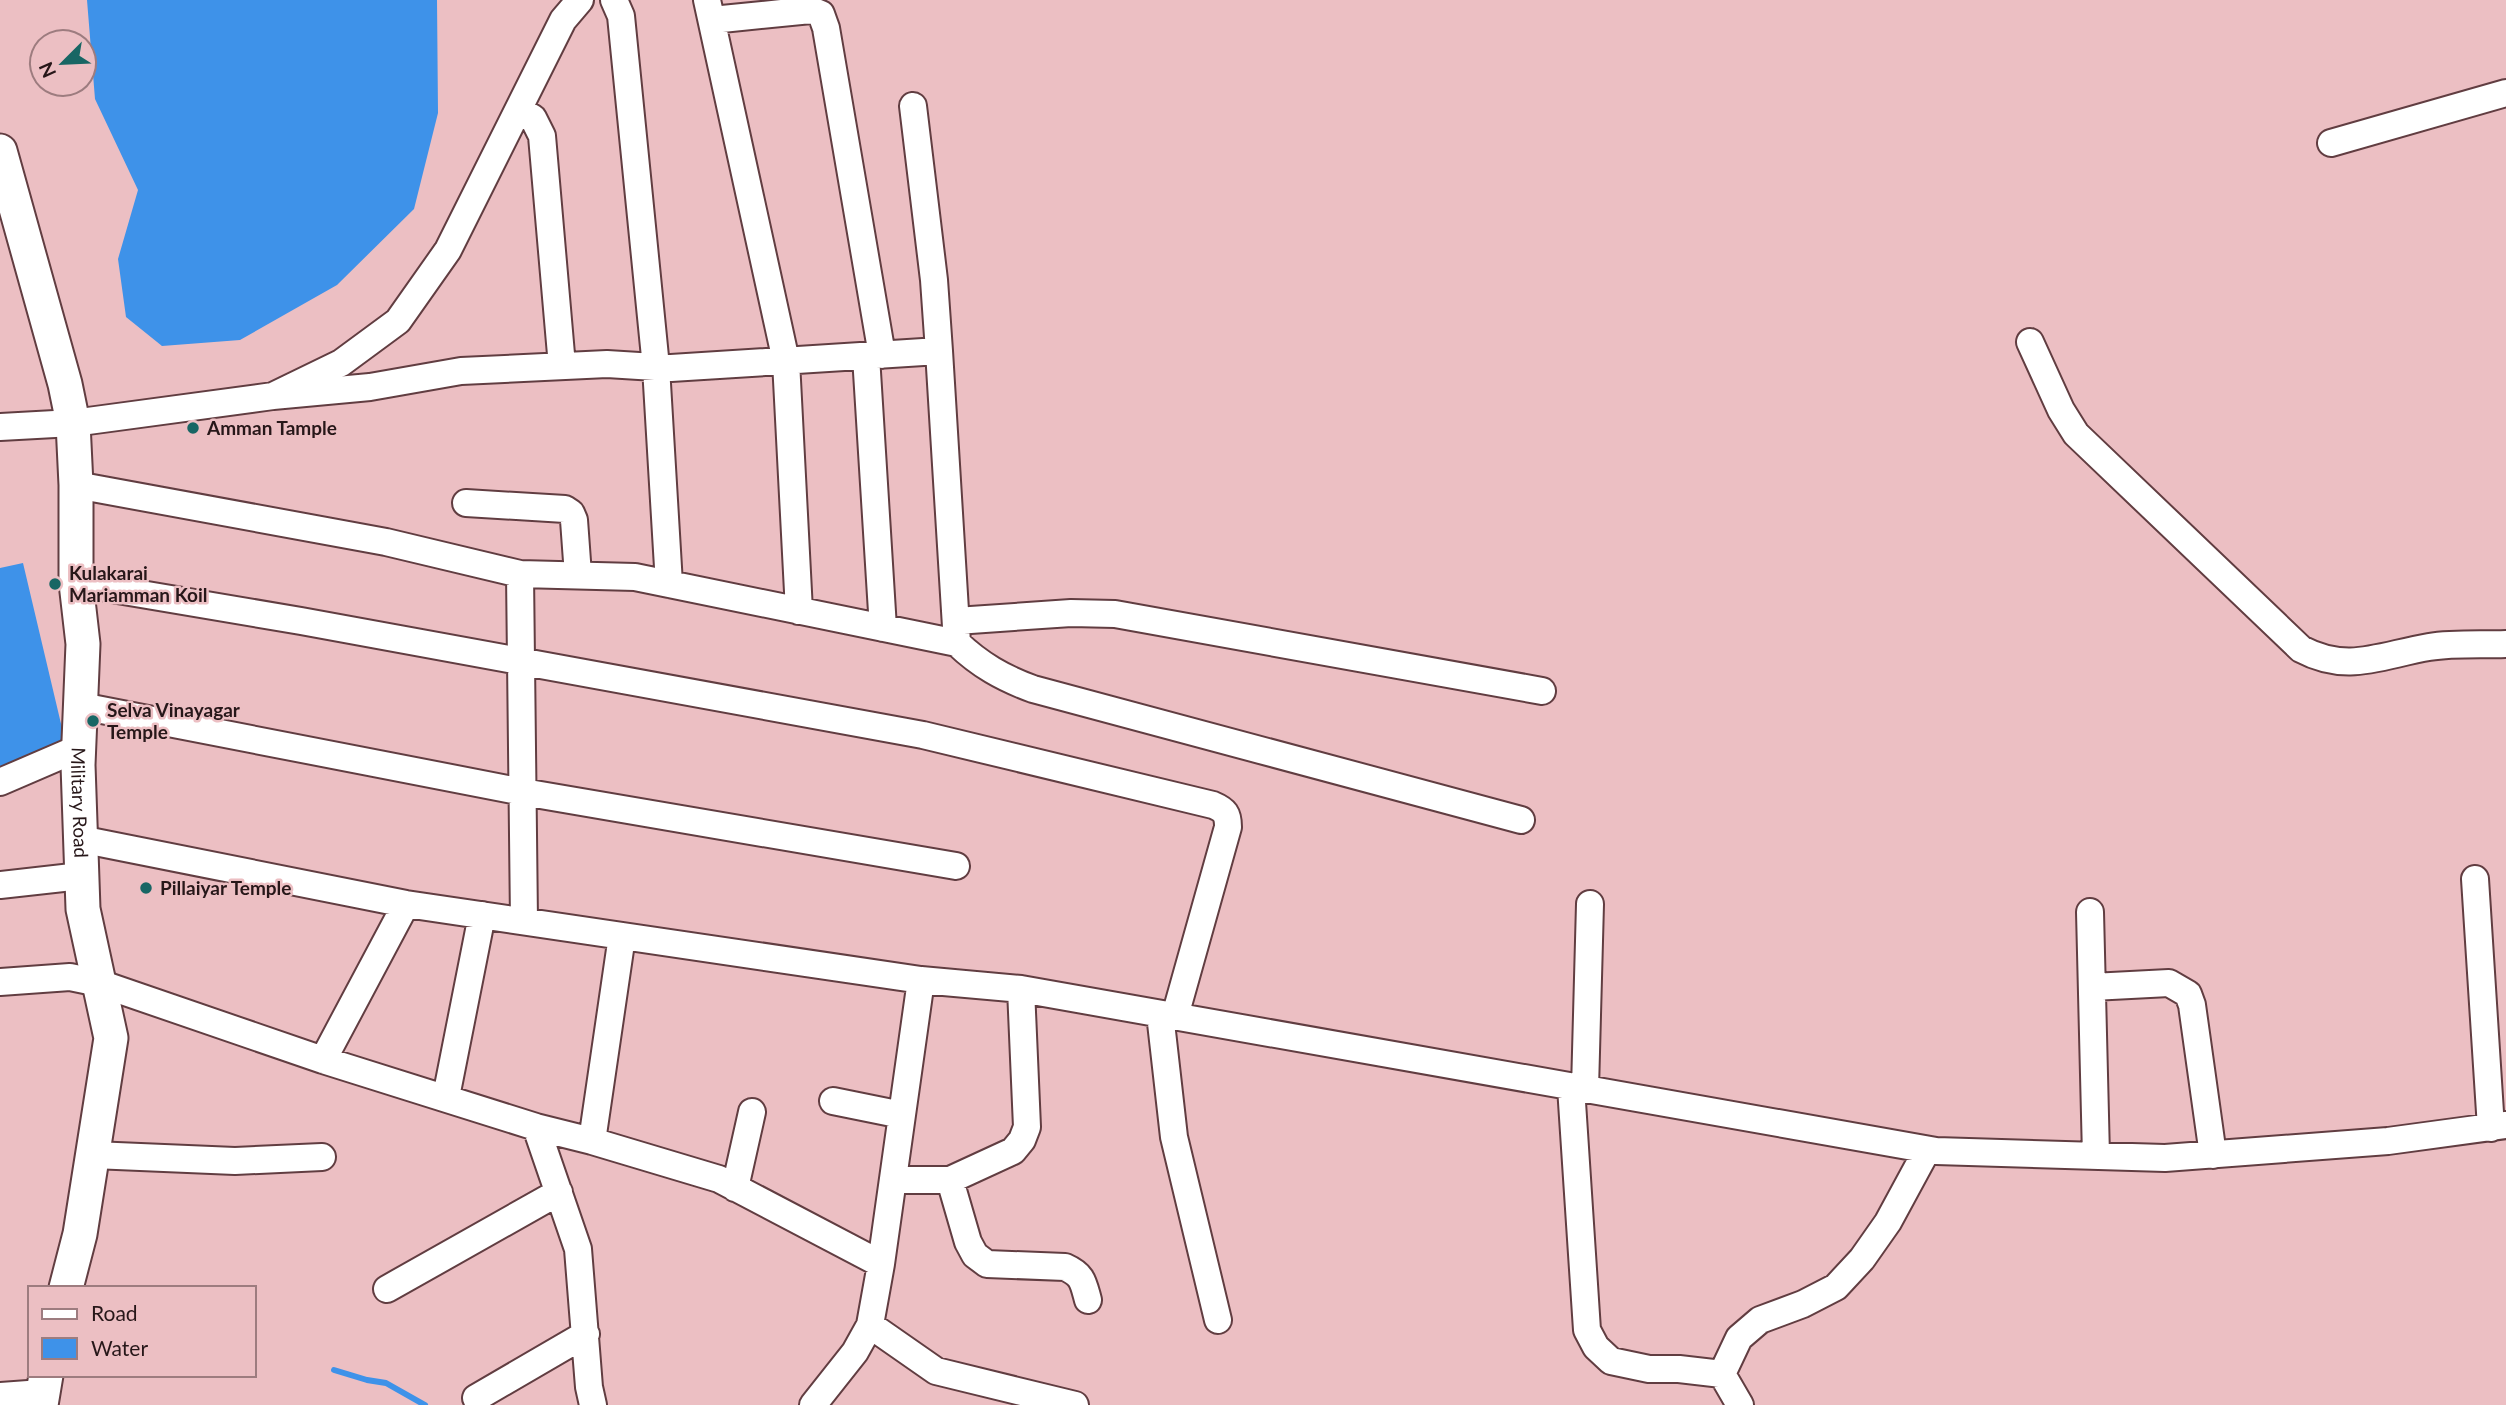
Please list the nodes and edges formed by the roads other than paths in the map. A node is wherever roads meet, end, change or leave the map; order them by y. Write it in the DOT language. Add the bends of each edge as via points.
graph roads {
  1 [pos="580,0"];
  2 [pos="614,0"];
  3 [pos="820,7"];
  4 [pos="710,10"];
  5 [pos="2506,93"];
  6 [pos="913,106"];
  7 [pos="519,110"];
  8 [pos="2331,143"];
  9 [pos="0,151"];
  10 [pos="2030,342"];
  11 [pos="939,351"];
  12 [pos="874,355"];
  13 [pos="786,361"];
  14 [pos="562,366"];
  15 [pos="656,367"];
  16 [pos="273,396"];
  17 [pos="73,423"];
  18 [pos="0,427"];
  19 [pos="76,485"];
  20 [pos="466,503"];
  21 [pos="520,574"];
  22 [pos="578,575"];
  23 [pos="76,583"];
  24 [pos="669,584"];
  25 [pos="799,611"];
  26 [pos="883,628"];
  27 [pos="956,632"];
  28 [pos="2506,644"];
  29 [pos="521,662"];
  30 [pos="1542,691"];
  31 [pos="81,706"];
  32 [pos="79,748"];
  33 [pos="0,782"];
  34 [pos="523,792"];
  35 [pos="1521,820"];
  36 [pos="80,839"];
  37 [pos="956,866"];
  38 [pos="82,876"];
  39 [pos="2475,879"];
  40 [pos="0,885"];
  41 [pos="406,904"];
  42 [pos="1590,904"];
  43 [pos="2090,912"];
  44 [pos="482,915"];
  45 [pos="524,921"];
  46 [pos="622,936"];
  47 [pos="921,980"];
  48 [pos="0,982"];
  49 [pos="99,983"];
  50 [pos="2092,987"];
  51 [pos="1021,989"];
  52 [pos="1168,1015"];
  53 [pos="324,1060"];
  54 [pos="1578,1088"];
  55 [pos="446,1097"];
  56 [pos="833,1101"];
  57 [pos="752,1112"];
  58 [pos="902,1115"];
  59 [pos="2498,1126"];
  60 [pos="536,1127"];
  61 [pos="592,1141"];
  62 [pos="1927,1150"];
  63 [pos="93,1155"];
  64 [pos="2213,1155"];
  65 [pos="2096,1156"];
  66 [pos="322,1157"];
  67 [pos="893,1180"];
  68 [pos="950,1180"];
  69 [pos="735,1188"];
  70 [pos="559,1192"];
  71 [pos="881,1264"];
  72 [pos="69,1279"];
  73 [pos="387,1289"];
  74 [pos="1088,1300"];
  75 [pos="1218,1320"];
  76 [pos="870,1325"];
  77 [pos="586,1334"];
  78 [pos="1722,1374"];
  79 [pos="43,1391"];
  80 [pos="0,1396"];
  81 [pos="476,1398"];
  82 [pos="1016,1399"];
  83 [pos="821,1403"];
  84 [pos="593,1405"];
  85 [pos="1075,1405"];
  86 [pos="1740,1405"];
  1 -- 7 [label="street" via="563,20"];
  2 -- 15 [label="street" via="621,16"];
  3 -- 4 [label="street"];
  3 -- 12 [label="street"];
  4 -- 13 [label="street"];
  5 -- 8 [label="street"];
  6 -- 11 [label="street"];
  7 -- 14 [label="street" via="533,118 542,136"];
  7 -- 16 [label="street" via="448,250 398,321 341,363"];
  9 -- 17 [label="main road, Military Road"];
  10 -- 28 [label="street" via="2076,434 2301,649 2340,663 2463,643"];
  11 -- 12 [label="street"];
  11 -- 27 [label="street"];
  12 -- 13 [label="street"];
  12 -- 26 [label="street"];
  13 -- 15 [label="street"];
  13 -- 25 [label="street"];
  14 -- 15 [label="street"];
  14 -- 16 [label="street" via="461,371 370,387"];
  15 -- 24 [label="street"];
  16 -- 17 [label="street"];
  17 -- 18 [label="street"];
  17 -- 19 [label="main road, Military Road"];
  19 -- 21 [label="street" via="386,542"];
  19 -- 23 [label="main road, Military Road"];
  20 -- 22 [label="street" via="565,509 574,520"];
  21 -- 22 [label="street"];
  21 -- 29 [label="street"];
  22 -- 24 [label="street" via="635,577"];
  23 -- 29 [label="street"];
  23 -- 31 [label="main road, Military Road" via="83,644"];
  24 -- 25 [label="street"];
  25 -- 26 [label="street"];
  26 -- 27 [label="street"];
  27 -- 30 [label="street" via="1071,613 1115,614"];
  27 -- 35 [label="street" via="986,667 1033,689"];
  29 -- 34 [label="street"];
  29 -- 52 [label="street" via="923,736 1223,809 1228,827"];
  31 -- 32 [label="main road, Military Road"];
  31 -- 34 [label="street"];
  32 -- 33 [label="street"];
  32 -- 36 [label="main road, Military Road"];
  34 -- 37 [label="street"];
  34 -- 45 [label="street"];
  36 -- 38 [label="main road, Military Road"];
  36 -- 41 [label="street"];
  38 -- 40 [label="street"];
  38 -- 49 [label="main road, Military Road" via="83,909"];
  39 -- 59 [label="street"];
  41 -- 44 [label="street"];
  41 -- 53 [label="street"];
  42 -- 54 [label="street"];
  43 -- 50 [label="street"];
  44 -- 45 [label="street"];
  44 -- 55 [label="street"];
  45 -- 46 [label="street"];
  46 -- 47 [label="street"];
  46 -- 61 [label="street"];
  47 -- 51 [label="street"];
  47 -- 58 [label="street"];
  48 -- 49 [label="street" via="70,977"];
  49 -- 53 [label="street"];
  49 -- 63 [label="main road, Military Road" via="111,1038"];
  50 -- 64 [label="street" via="2169,984 2188,994"];
  50 -- 65 [label="street"];
  51 -- 52 [label="street"];
  51 -- 68 [label="street" via="1027,1127 1023,1140 1013,1151"];
  52 -- 54 [label="street"];
  52 -- 75 [label="street" via="1174,1137"];
  53 -- 55 [label="street"];
  54 -- 62 [label="street"];
  54 -- 78 [label="street" via="1571,1114 1587,1330 1611,1362"];
  55 -- 60 [label="street"];
  56 -- 58 [label="street"];
  57 -- 69 [label="street"];
  58 -- 67 [label="street"];
  59 -- 64 [label="street" via="2388,1141"];
  60 -- 61 [label="street"];
  60 -- 70 [label="street"];
  61 -- 69 [label="street"];
  62 -- 65 [label="street"];
  62 -- 78 [label="street" via="1862,1259 1836,1287 1760,1320 1739,1338"];
  63 -- 66 [label="street" via="235,1161"];
  63 -- 72 [label="main road, Military Road"];
  64 -- 65 [label="street"];
  67 -- 68 [label="street"];
  67 -- 71 [label="street"];
  68 -- 74 [label="street" via="975,1255 987,1264 1065,1267 1082,1280"];
  69 -- 71 [label="street"];
  70 -- 73 [label="street"];
  70 -- 77 [label="street" via="578,1249"];
  71 -- 76 [label="street"];
  76 -- 82 [label="street" via="936,1371"];
  76 -- 83 [label="street"];
  77 -- 81 [label="street"];
  77 -- 84 [label="street"];
  78 -- 86 [label="street"];
  79 -- 80 [label="street"];
  82 -- 85 [label="street"];
}
